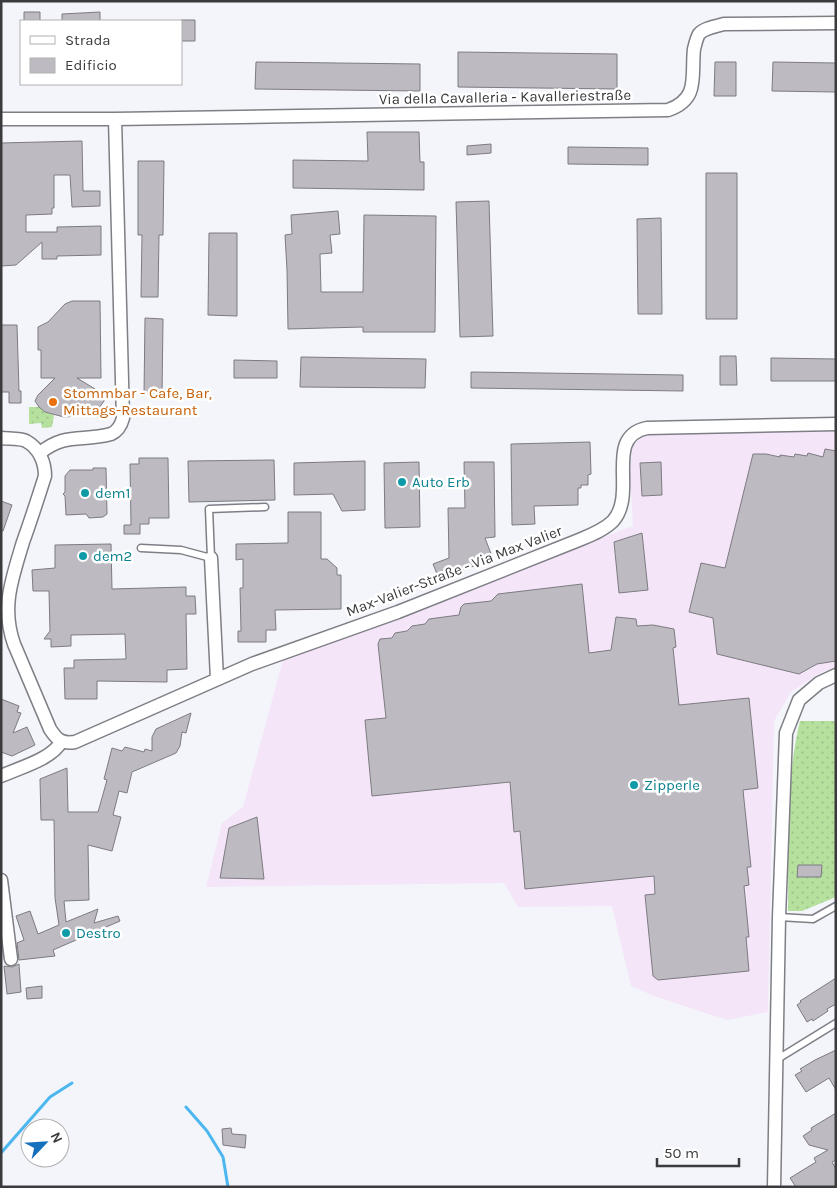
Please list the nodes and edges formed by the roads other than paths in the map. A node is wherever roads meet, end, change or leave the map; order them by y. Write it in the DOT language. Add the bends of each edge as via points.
graph roads {
  1 [pos="836,23"];
  2 [pos="1,119"];
  3 [pos="115,120"];
  4 [pos="836,424"];
  5 [pos="1,438"];
  6 [pos="40,453"];
  7 [pos="265,507"];
  8 [pos="141,548"];
  9 [pos="211,558"];
  10 [pos="836,675"];
  11 [pos="217,679"];
  12 [pos="62,742"];
  13 [pos="1,776"];
  14 [pos="1,880"];
  15 [pos="836,906"];
  16 [pos="779,917"];
  17 [pos="11,959"];
  18 [pos="836,1023"];
  19 [pos="776,1060"];
  20 [pos="774,1187"];
  1 -- 3 [label="street, Via della Cavalleria - Kavalleriestraße" via="724,24 711,27 699,34 695,45 692,90 686,100 668,110"];
  2 -- 3 [label="street, Via della Cavalleria - Kavalleriestraße"];
  3 -- 6 [label="street" via="123,418 116,432 62,440"];
  4 -- 11 [label="street, Max-Valier-Straße - Via Max Valier" via="639,429 624,446 621,509 605,528 398,612"];
  5 -- 6 [label="street" via="25,440"];
  6 -- 12 [label="street" via="45,476 12,576 8,592 8,619 14,644 46,720 55,737"];
  7 -- 9 [label="lane" via="209,508"];
  8 -- 9 [label="lane" via="181,550"];
  9 -- 11 [label="street"];
  10 -- 16 [label="street" via="819,683 799,700 786,733"];
  11 -- 12 [label="street, Max-Valier-Straße - Via Max Valier" via="75,742"];
  12 -- 13 [label="street, Max-Valier-Straße - Via Max Valier" via="49,755"];
  14 -- 17 [label="street"];
  15 -- 16 [label="lane" via="813,919"];
  16 -- 19 [label="street"];
  18 -- 19 [label="lane"];
  19 -- 20 [label="street"];
}
